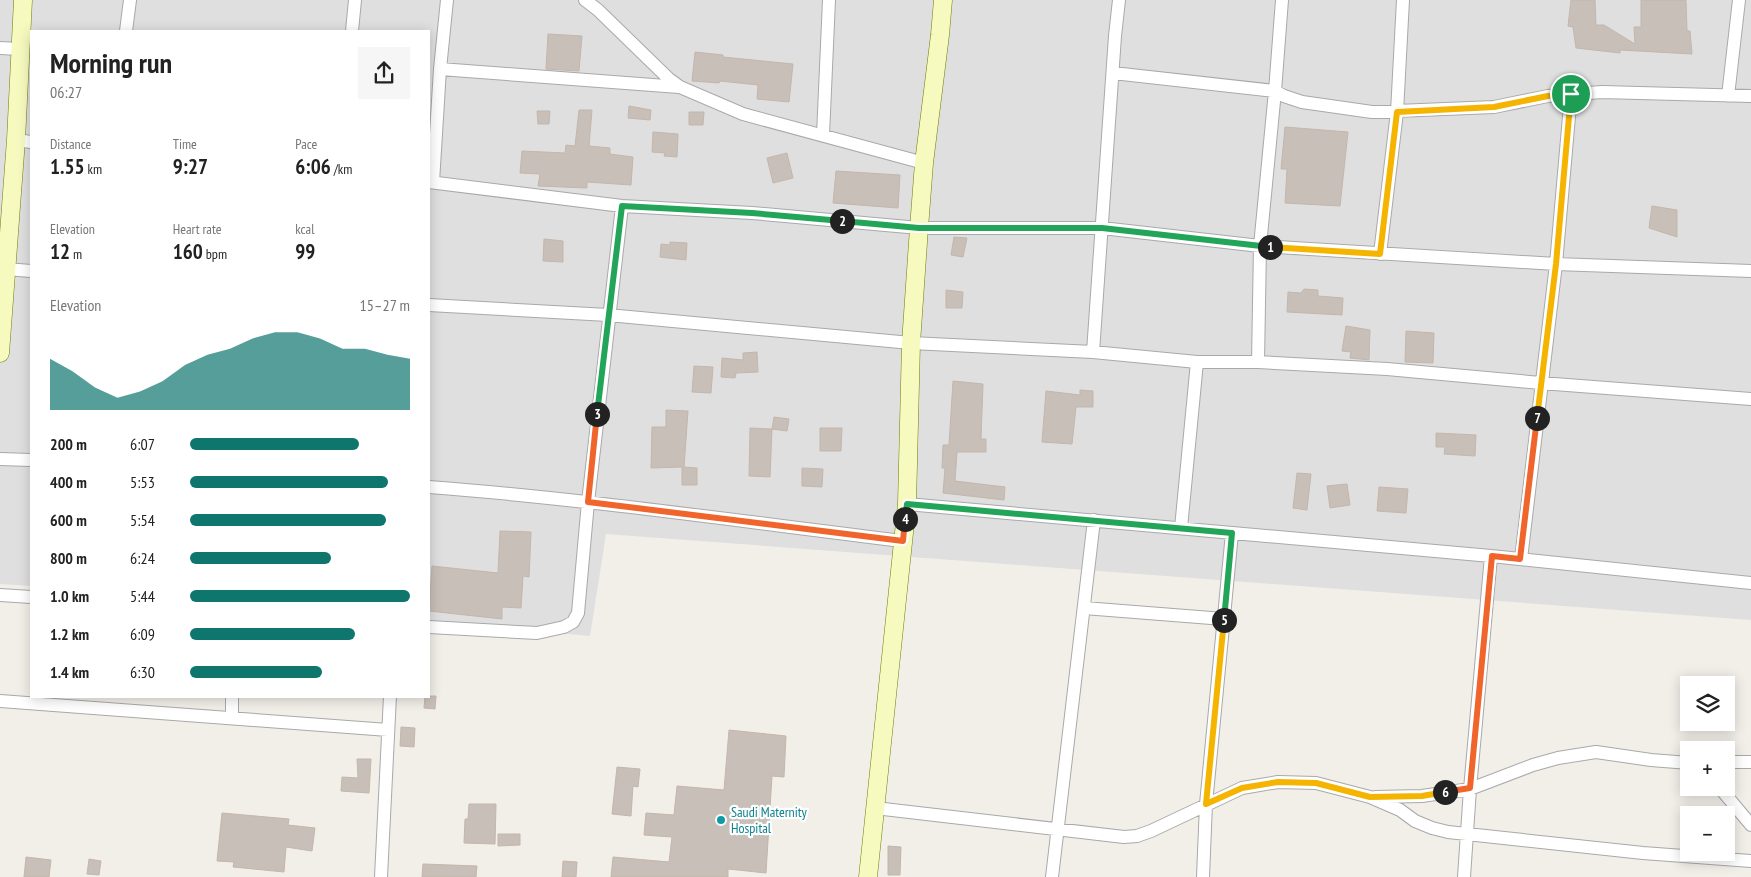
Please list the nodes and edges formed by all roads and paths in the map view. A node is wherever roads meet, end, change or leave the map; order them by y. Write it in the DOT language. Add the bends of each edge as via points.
graph roads {
  1 [pos="23,0"];
  2 [pos="130,0"];
  3 [pos="355,0"];
  4 [pos="446,0"];
  5 [pos="585,0"];
  6 [pos="828,0"];
  7 [pos="943,0"];
  8 [pos="1119,0"];
  9 [pos="1282,0"];
  10 [pos="1403,0"];
  11 [pos="1739,0"];
  12 [pos="126,30"];
  13 [pos="352,30"];
  14 [pos="26,31"];
  15 [pos="0,48"];
  16 [pos="20,49"];
  17 [pos="440,69"];
  18 [pos="1113,73"];
  19 [pos="680,87"];
  20 [pos="1275,91"];
  21 [pos="1571,94"];
  22 [pos="1728,96"];
  23 [pos="1751,96"];
  24 [pos="1397,112"];
  25 [pos="823,135"];
  26 [pos="24,141"];
  27 [pos="924,163"];
  28 [pos="431,182"];
  29 [pos="622,206"];
  30 [pos="919,228"];
  31 [pos="1102,228"];
  32 [pos="1260,246"];
  33 [pos="1380,254"];
  34 [pos="5,259"];
  35 [pos="1556,264"];
  36 [pos="30,271"];
  37 [pos="1751,271"];
  38 [pos="430,305"];
  39 [pos="608,315"];
  40 [pos="912,343"];
  41 [pos="1093,352"];
  42 [pos="0,353"];
  43 [pos="1197,362"];
  44 [pos="1258,362"];
  45 [pos="1541,383"];
  46 [pos="1751,399"];
  47 [pos="0,459"];
  48 [pos="30,460"];
  49 [pos="430,487"];
  50 [pos="588,502"];
  51 [pos="907,504"];
  52 [pos="1094,520"];
  53 [pos="1181,528"];
  54 [pos="1232,533"];
  55 [pos="903,541"];
  56 [pos="1492,556"];
  57 [pos="1520,559"];
  58 [pos="1751,583"];
  59 [pos="0,595"];
  60 [pos="30,597"];
  61 [pos="1084,608"];
  62 [pos="1224,619"];
  63 [pos="430,626"];
  64 [pos="232,698"];
  65 [pos="390,698"];
  66 [pos="0,701"];
  67 [pos="232,718"];
  68 [pos="388,730"];
  69 [pos="1680,762"];
  70 [pos="1735,762"];
  71 [pos="1751,762"];
  72 [pos="1470,788"];
  73 [pos="1727,796"];
  74 [pos="1370,797"];
  75 [pos="1206,804"];
  76 [pos="876,808"];
  77 [pos="1751,825"];
  78 [pos="1058,829"];
  79 [pos="1467,834"];
  80 [pos="1751,861"];
  81 [pos="381,877"];
  82 [pos="868,877"];
  83 [pos="1052,877"];
  84 [pos="1204,877"];
  85 [pos="1464,877"];
  1 -- 14 [label="street"];
  2 -- 12 [label="street"];
  3 -- 13 [label="street"];
  4 -- 17 [label="street"];
  5 -- 19 [label="street"];
  6 -- 25 [label="street"];
  7 -- 27 [label="street"];
  8 -- 18 [label="street"];
  9 -- 20 [label="street"];
  10 -- 24 [label="street"];
  11 -- 22 [label="street"];
  14 -- 16 [label="street"];
  15 -- 16 [label="street"];
  16 -- 26 [label="street"];
  17 -- 19 [label="street"];
  17 -- 28 [label="street"];
  18 -- 20 [label="street"];
  18 -- 31 [label="street"];
  19 -- 25 [label="street" via="743,114"];
  20 -- 24 [label="street" via="1302,102 1372,112"];
  20 -- 32 [label="street"];
  21 -- 22 [label="street"];
  21 -- 24 [label="street" via="1494,107"];
  21 -- 35 [label="street"];
  22 -- 23 [label="street"];
  24 -- 33 [label="street"];
  25 -- 27 [label="street"];
  26 -- 34 [label="street"];
  27 -- 30 [label="street"];
  28 -- 29 [label="street"];
  29 -- 30 [label="street" via="752,213"];
  29 -- 39 [label="street"];
  30 -- 31 [label="street"];
  30 -- 40 [label="street"];
  31 -- 32 [label="street"];
  31 -- 41 [label="street"];
  32 -- 33 [label="street"];
  32 -- 44 [label="street"];
  33 -- 35 [label="street"];
  34 -- 36 [label="street"];
  34 -- 42 [label="street"];
  35 -- 37 [label="street"];
  35 -- 45 [label="street"];
  38 -- 39 [label="street"];
  39 -- 40 [label="street"];
  39 -- 50 [label="street"];
  40 -- 41 [label="street"];
  40 -- 51 [label="street"];
  41 -- 43 [label="street"];
  43 -- 44 [label="street"];
  43 -- 53 [label="street"];
  44 -- 45 [label="street" via="1387,369"];
  45 -- 46 [label="street"];
  45 -- 57 [label="street"];
  47 -- 48 [label="street"];
  49 -- 50 [label="street"];
  50 -- 55 [label="street"];
  50 -- 63 [label="street" via="578,612 573,622 537,634"];
  51 -- 52 [label="street"];
  51 -- 55 [label="street"];
  52 -- 53 [label="street"];
  52 -- 61 [label="street"];
  53 -- 54 [label="street"];
  54 -- 56 [label="street"];
  54 -- 62 [label="street"];
  55 -- 76 [label="street"];
  56 -- 57 [label="street"];
  56 -- 72 [label="street"];
  57 -- 58 [label="street"];
  59 -- 60 [label="street"];
  61 -- 62 [label="street"];
  61 -- 78 [label="street"];
  62 -- 75 [label="street"];
  64 -- 67 [label="street"];
  65 -- 68 [label="street"];
  66 -- 67 [label="street"];
  67 -- 68 [label="street"];
  68 -- 81 [label="street"];
  69 -- 72 [label="street" via="1596,752 1558,758"];
  70 -- 71 [label="street"];
  72 -- 74 [label="street" via="1422,796"];
  72 -- 79 [label="street"];
  73 -- 77 [label="street"];
  74 -- 75 [label="street" via="1316,783 1278,782 1242,788"];
  74 -- 79 [label="street" via="1432,828"];
  75 -- 78 [label="street" via="1137,836"];
  75 -- 84 [label="street"];
  76 -- 78 [label="street"];
  76 -- 82 [label="street"];
  78 -- 83 [label="street"];
  79 -- 80 [label="street"];
  79 -- 85 [label="street"];
}
